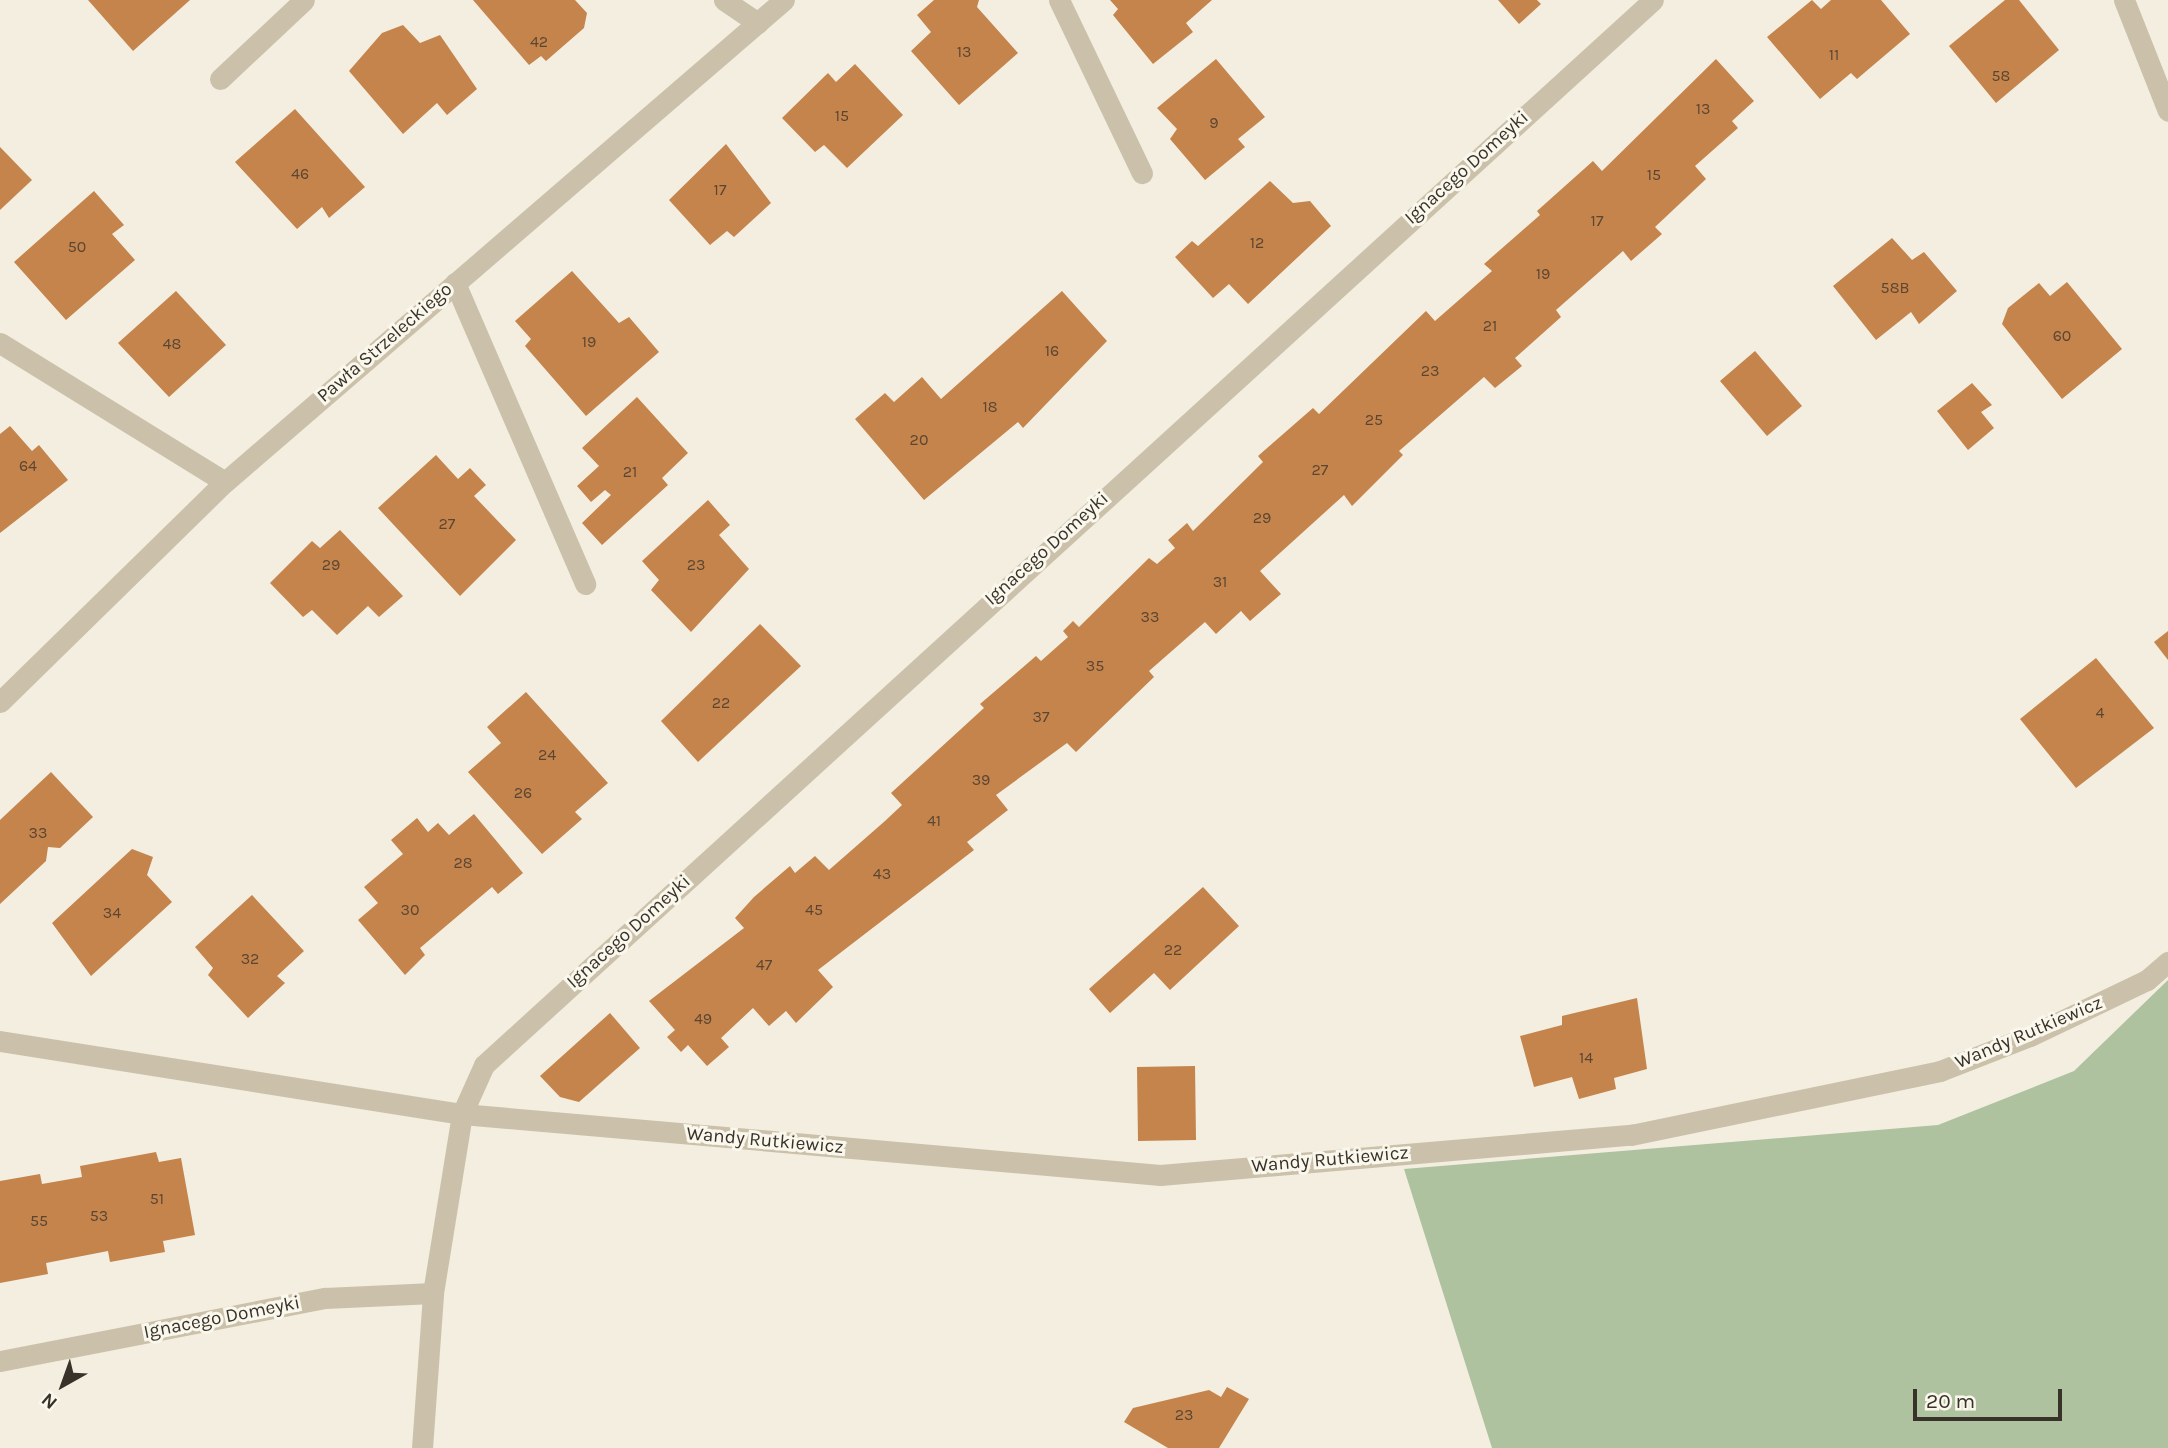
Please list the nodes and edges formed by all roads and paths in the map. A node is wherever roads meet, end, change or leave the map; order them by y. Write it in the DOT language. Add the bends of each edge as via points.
graph roads {
  1 [pos="304,0"];
  2 [pos="724,0"];
  3 [pos="785,0"];
  4 [pos="1059,0"];
  5 [pos="1653,0"];
  6 [pos="2124,0"];
  7 [pos="758,23"];
  8 [pos="220,79"];
  9 [pos="2168,111"];
  10 [pos="1142,173"];
  11 [pos="455,283"];
  12 [pos="0,343"];
  13 [pos="225,482"];
  14 [pos="585,584"];
  15 [pos="0,702"];
  16 [pos="2168,962"];
  17 [pos="0,1041"];
  18 [pos="462,1114"];
  19 [pos="433,1293"];
  20 [pos="0,1361"];
  21 [pos="422,1448"];
  1 -- 8 [label="street"];
  2 -- 7 [label="street"];
  3 -- 7 [label="street, Pawła Strzeleckiego"];
  4 -- 10 [label="street"];
  5 -- 18 [label="street, Ignacego Domeyki" via="484,1065"];
  6 -- 9 [label="street"];
  7 -- 11 [label="street, Pawła Strzeleckiego"];
  11 -- 13 [label="street, Pawła Strzeleckiego"];
  11 -- 14 [label="street"];
  12 -- 13 [label="street"];
  13 -- 15 [label="street, Pawła Strzeleckiego"];
  16 -- 18 [label="street, Wandy Rutkiewicz" via="2147,980 2030,1037 1940,1071 1631,1135 1160,1175"];
  17 -- 18 [label="street"];
  18 -- 19 [label="street, Ignacego Domeyki"];
  19 -- 20 [label="street, Ignacego Domeyki" via="326,1298"];
  19 -- 21 [label="street"];
}
